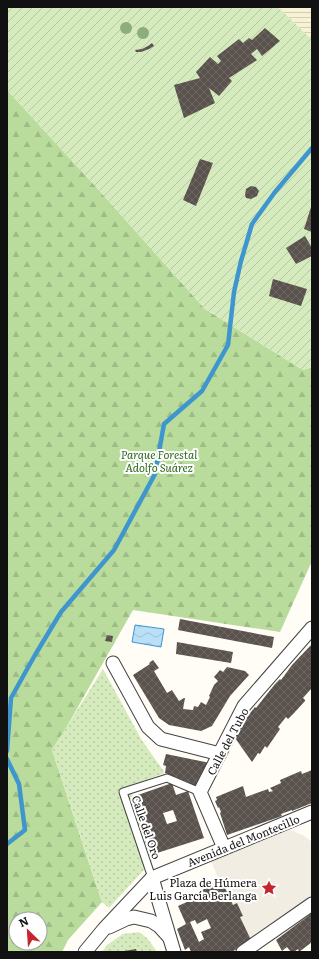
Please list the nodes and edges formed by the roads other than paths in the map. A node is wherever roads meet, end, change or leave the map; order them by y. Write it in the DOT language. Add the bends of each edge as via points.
graph roads {
  1 [pos="312,628"];
  2 [pos="113,663"];
  3 [pos="220,754"];
  4 [pos="200,792"];
  5 [pos="311,815"];
  6 [pos="224,848"];
  7 [pos="152,878"];
  8 [pos="312,904"];
  9 [pos="104,929"];
  10 [pos="170,939"];
  11 [pos="85,952"];
  12 [pos="174,952"];
  13 [pos="243,952"];
  1 -- 3 [label="street, Calle del Tubo" via="244,706"];
  2 -- 3 [label="street" via="148,727 161,739"];
  3 -- 4 [label="street, Calle del Tubo"];
  4 -- 6 [label="street"];
  4 -- 7 [label="lane, Calle del Oro" via="167,778 123,792"];
  5 -- 6 [label="street, Avenida del Montecillo"];
  6 -- 7 [label="street, Avenida del Montecillo"];
  7 -- 9 [label="street"];
  7 -- 10 [label="street"];
  8 -- 13 [label="street"];
  9 -- 10 [label="street" via="134,917 151,921"];
  9 -- 11 [label="street"];
  10 -- 12 [label="street"];
}
